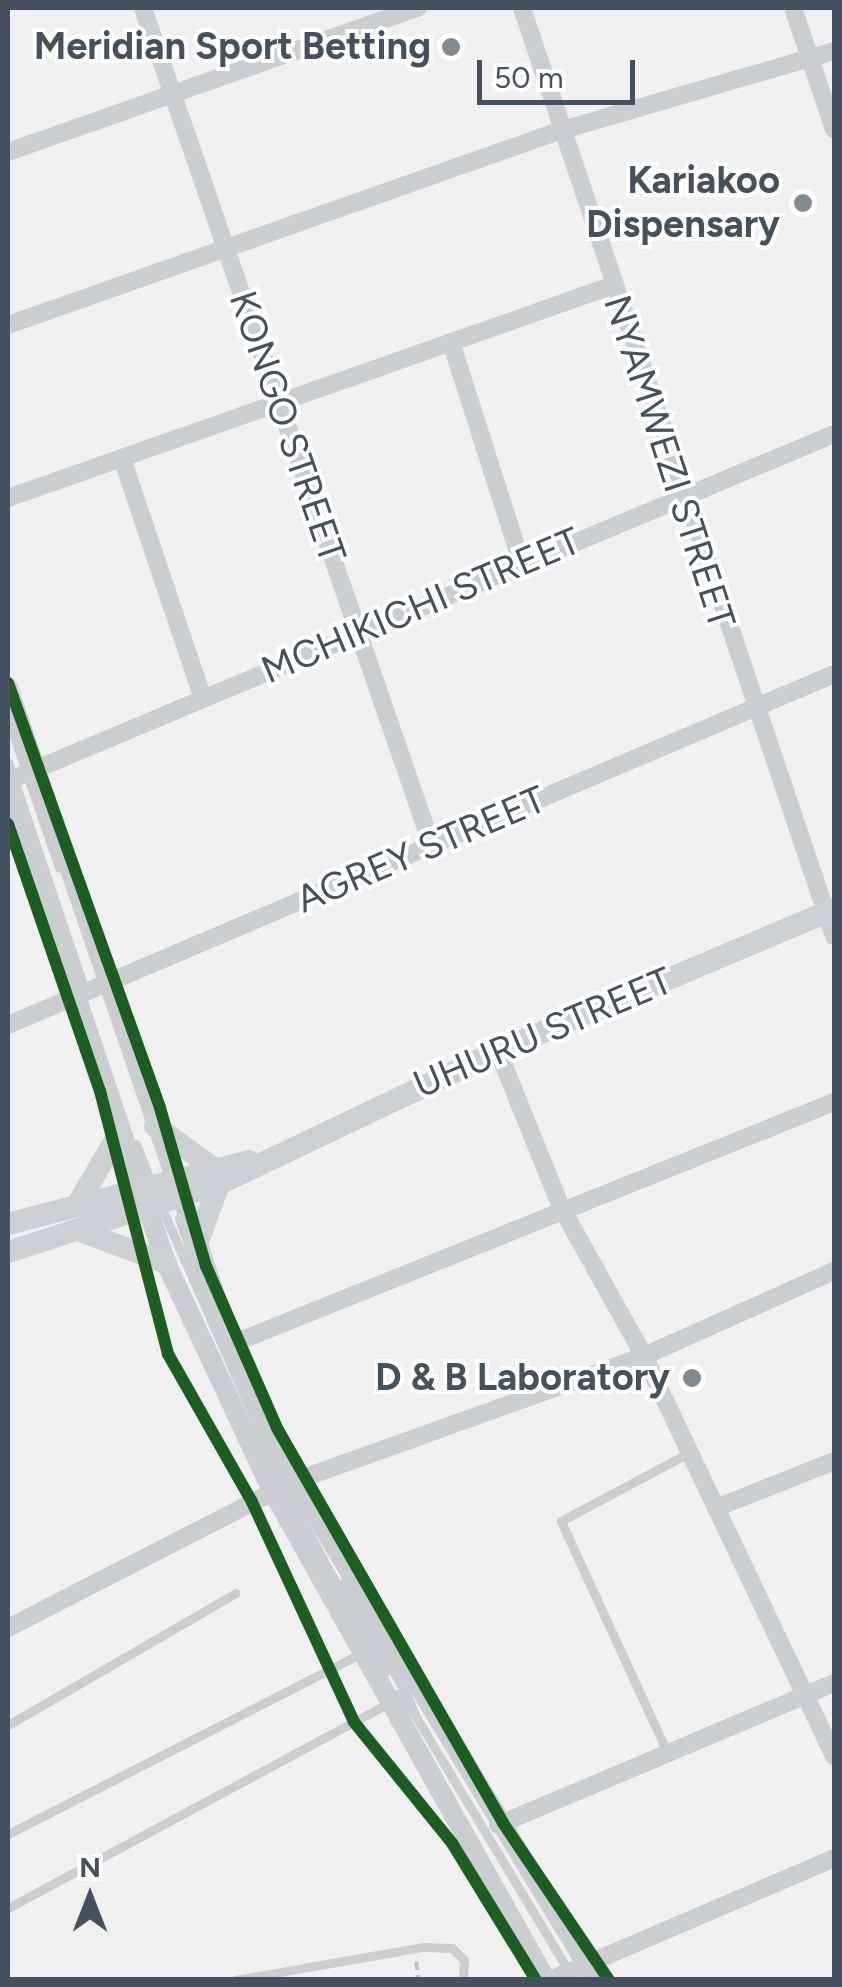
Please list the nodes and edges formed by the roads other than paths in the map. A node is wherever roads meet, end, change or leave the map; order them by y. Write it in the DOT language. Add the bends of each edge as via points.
graph roads {
  1 [pos="143,8"];
  2 [pos="418,8"];
  3 [pos="522,8"];
  4 [pos="793,8"];
  5 [pos="834,51"];
  6 [pos="814,59"];
  7 [pos="173,96"];
  8 [pos="834,129"];
  9 [pos="559,131"];
  10 [pos="8,152"];
  11 [pos="227,250"];
  12 [pos="611,286"];
  13 [pos="8,325"];
  14 [pos="452,342"];
  15 [pos="279,403"];
  16 [pos="834,434"];
  17 [pos="122,458"];
  18 [pos="680,496"];
  19 [pos="8,498"];
  20 [pos="522,564"];
  21 [pos="358,633"];
  22 [pos="834,674"];
  23 [pos="8,688"];
  24 [pos="203,698"];
  25 [pos="752,709"];
  26 [pos="8,720"];
  27 [pos="16,777"];
  28 [pos="432,846"];
  29 [pos="16,852"];
  30 [pos="830,911"];
  31 [pos="834,936"];
  32 [pos="93,990"];
  33 [pos="8,1025"];
  34 [pos="498,1051"];
  35 [pos="834,1102"];
  36 [pos="154,1126"];
  37 [pos="120,1132"];
  38 [pos="216,1175"];
  39 [pos="161,1193"];
  40 [pos="77,1205"];
  41 [pos="561,1207"];
  42 [pos="8,1224"];
  43 [pos="84,1232"];
  44 [pos="196,1247"];
  45 [pos="8,1252"];
  46 [pos="166,1263"];
  47 [pos="834,1271"];
  48 [pos="232,1344"];
  49 [pos="644,1356"];
  50 [pos="690,1452"];
  51 [pos="834,1461"];
  52 [pos="295,1482"];
  53 [pos="274,1492"];
  54 [pos="716,1508"];
  55 [pos="236,1593"];
  56 [pos="8,1628"];
  57 [pos="371,1648"];
  58 [pos="834,1684"];
  59 [pos="806,1696"];
  60 [pos="399,1698"];
  61 [pos="8,1724"];
  62 [pos="668,1754"];
  63 [pos="834,1756"];
  64 [pos="498,1825"];
  65 [pos="8,1834"];
  66 [pos="834,1858"];
  67 [pos="8,1908"];
  68 [pos="581,1973"];
  69 [pos="235,1980"];
  70 [pos="463,1980"];
  71 [pos="548,1980"];
  1 -- 7 [label="street, KONGO STREET"];
  2 -- 7 [label="street"];
  3 -- 9 [label="street, NYAMWEZI STREET"];
  4 -- 6 [label="street"];
  5 -- 6 [label="street"];
  6 -- 8 [label="street"];
  6 -- 9 [label="street"];
  7 -- 10 [label="street"];
  7 -- 11 [label="street, KONGO STREET"];
  9 -- 11 [label="street"];
  9 -- 12 [label="street, NYAMWEZI STREET"];
  11 -- 13 [label="street"];
  11 -- 15 [label="street, KONGO STREET"];
  12 -- 14 [label="street"];
  12 -- 18 [label="street, NYAMWEZI STREET"];
  14 -- 15 [label="street"];
  14 -- 20 [label="street"];
  15 -- 17 [label="street"];
  15 -- 21 [label="street, KONGO STREET"];
  16 -- 18 [label="street, MCHIKICHI STREET"];
  17 -- 19 [label="street"];
  17 -- 24 [label="street"];
  18 -- 20 [label="street, MCHIKICHI STREET"];
  18 -- 25 [label="street, NYAMWEZI STREET"];
  20 -- 21 [label="street, MCHIKICHI STREET"];
  21 -- 24 [label="street, MCHIKICHI STREET"];
  21 -- 28 [label="street, KONGO STREET"];
  22 -- 25 [label="street, AGREY STREET"];
  23 -- 27 [label="street"];
  24 -- 27 [label="street, MCHIKICHI STREET"];
  25 -- 28 [label="street, AGREY STREET"];
  25 -- 30 [label="street, NYAMWEZI STREET"];
  26 -- 27 [label="lane"];
  27 -- 29 [label="street"];
  27 -- 32 [label="street"];
  28 -- 32 [label="street, AGREY STREET"];
  29 -- 32 [label="street"];
  30 -- 31 [label="street, NYAMWEZI STREET"];
  30 -- 34 [label="main road, UHURU STREET"];
  32 -- 33 [label="street, AGREY STREET"];
  32 -- 36 [label="street"];
  32 -- 37 [label="street"];
  32 -- 39 [label="lane"];
  32 -- 39 [label="lane"];
  34 -- 38 [label="main road, UHURU STREET"];
  34 -- 41 [label="street"];
  35 -- 41 [label="street" via="727,1150"];
  36 -- 38 [label="main road"];
  36 -- 39 [label="street"];
  37 -- 39 [label="street"];
  37 -- 40 [label="main road"];
  38 -- 39 [label="main road, UHURU STREET"];
  38 -- 44 [label="main road"];
  39 -- 40 [label="main road, UHURU STREET"];
  39 -- 43 [label="main road, UHURU STREET"];
  39 -- 44 [label="street"];
  39 -- 46 [label="street"];
  39 -- 57 [label="lane" via="248,1395"];
  40 -- 42 [label="main road, UHURU STREET"];
  41 -- 48 [label="street"];
  41 -- 49 [label="street"];
  43 -- 45 [label="main road, UHURU STREET"];
  43 -- 46 [label="main road"];
  44 -- 48 [label="street"];
  46 -- 53 [label="street"];
  47 -- 49 [label="street"];
  48 -- 52 [label="street"];
  49 -- 50 [label="street"];
  49 -- 52 [label="street"];
  50 -- 54 [label="street"];
  50 -- 62 [label="lane" via="561,1520"];
  51 -- 54 [label="street"];
  52 -- 64 [label="street"];
  53 -- 56 [label="street"];
  53 -- 57 [label="street"];
  54 -- 59 [label="street"];
  55 -- 61 [label="lane"];
  57 -- 60 [label="street"];
  57 -- 65 [label="lane"];
  58 -- 59 [label="street"];
  59 -- 62 [label="street"];
  59 -- 63 [label="street"];
  60 -- 67 [label="lane"];
  60 -- 68 [label="lane"];
  60 -- 71 [label="street"];
  62 -- 64 [label="street"];
  64 -- 68 [label="street"];
  66 -- 68 [label="street"];
  68 -- 71 [label="street"];
  69 -- 70 [label="lane" via="423,1947 452,1948 464,1960"];
}
